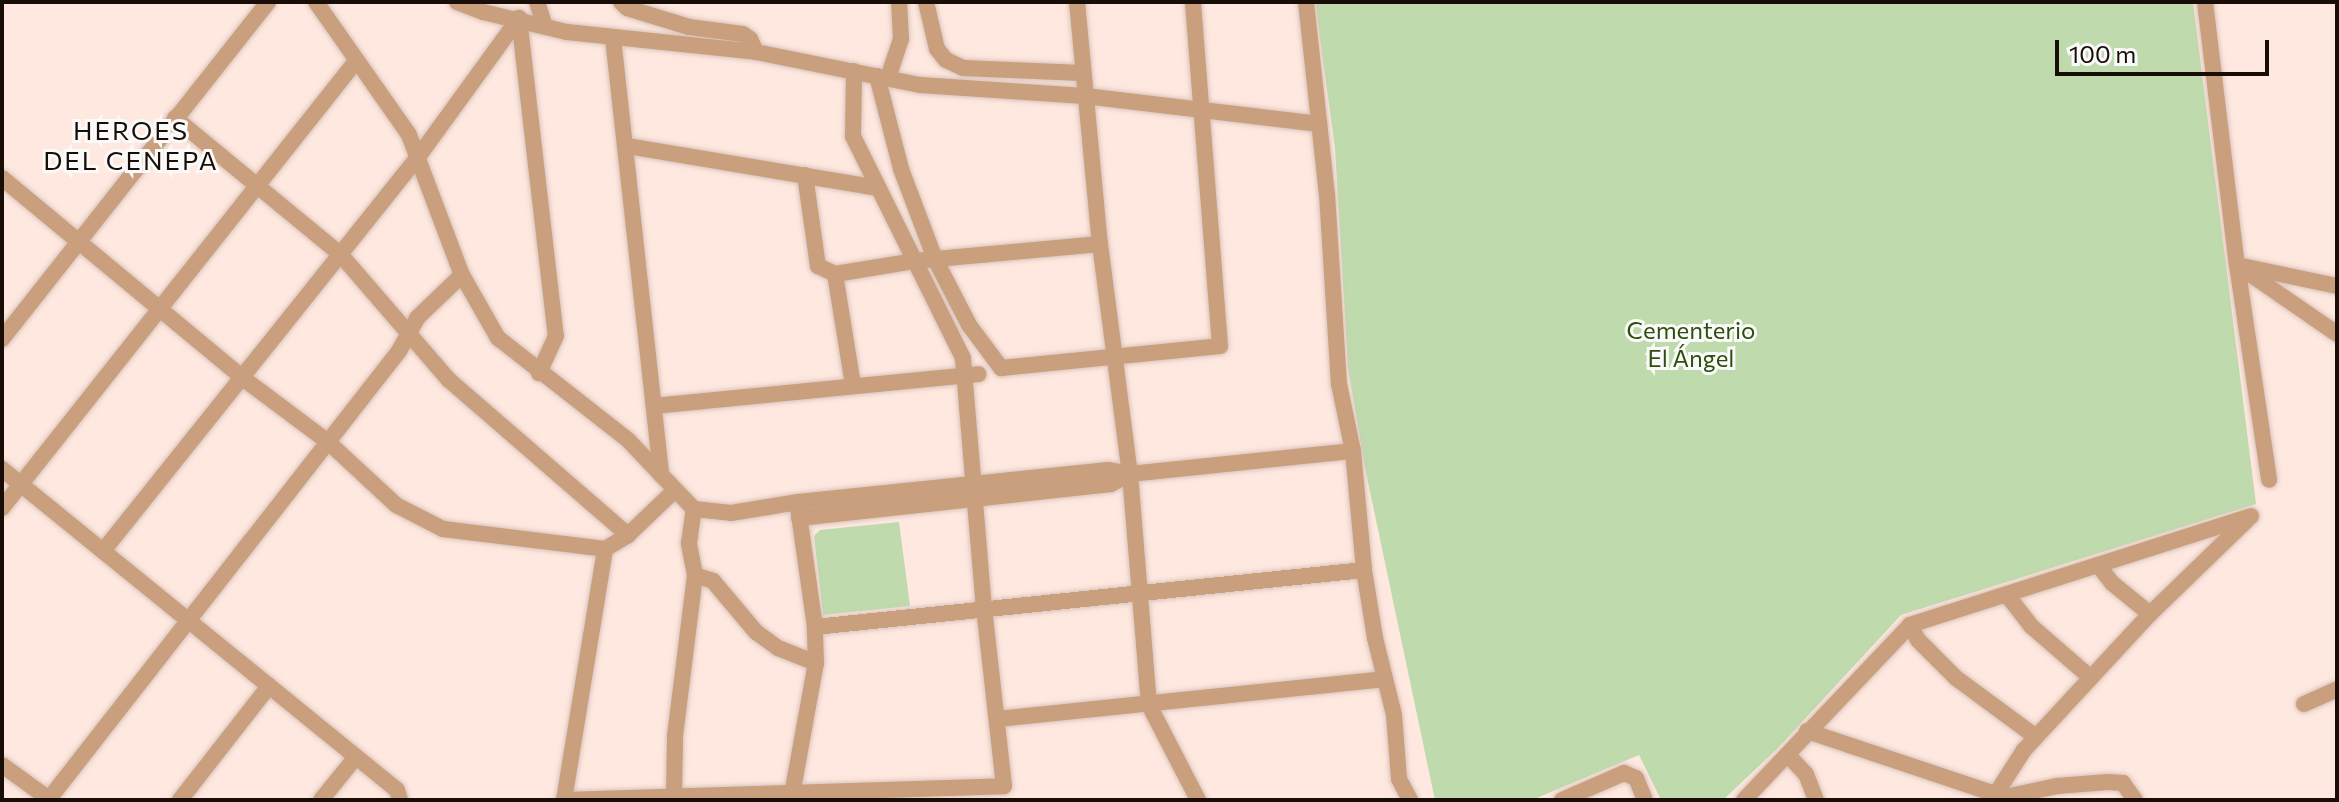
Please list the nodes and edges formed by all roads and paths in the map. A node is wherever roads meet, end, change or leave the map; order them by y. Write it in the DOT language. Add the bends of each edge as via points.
graph roads {
  1 [pos="268,2"];
  2 [pos="316,2"];
  3 [pos="457,2"];
  4 [pos="537,2"];
  5 [pos="621,2"];
  6 [pos="899,2"];
  7 [pos="926,2"];
  8 [pos="1077,2"];
  9 [pos="1193,2"];
  10 [pos="1306,2"];
  11 [pos="2205,2"];
  12 [pos="519,18"];
  13 [pos="545,26"];
  14 [pos="613,38"];
  15 [pos="756,52"];
  16 [pos="356,61"];
  17 [pos="857,71"];
  18 [pos="1082,73"];
  19 [pos="883,77"];
  20 [pos="1085,96"];
  21 [pos="1200,113"];
  22 [pos="175,118"];
  23 [pos="1319,124"];
  24 [pos="627,146"];
  25 [pos="418,157"];
  26 [pos="805,175"];
  27 [pos="2,178"];
  28 [pos="257,186"];
  29 [pos="878,188"];
  30 [pos="78,240"];
  31 [pos="1100,244"];
  32 [pos="341,255"];
  33 [pos="933,259"];
  34 [pos="913,261"];
  35 [pos="2237,265"];
  36 [pos="835,274"];
  37 [pos="462,275"];
  38 [pos="2337,286"];
  39 [pos="161,307"];
  40 [pos="2337,334"];
  41 [pos="409,335"];
  42 [pos="2,339"];
  43 [pos="1117,356"];
  44 [pos="539,373"];
  45 [pos="971,375"];
  46 [pos="244,379"];
  47 [pos="853,385"];
  48 [pos="654,406"];
  49 [pos="327,441"];
  50 [pos="1353,451"];
  51 [pos="2,469"];
  52 [pos="1130,474"];
  53 [pos="661,475"];
  54 [pos="2269,480"];
  55 [pos="21,484"];
  56 [pos="674,491"];
  57 [pos="975,492"];
  58 [pos="2,508"];
  59 [pos="694,509"];
  60 [pos="799,510"];
  61 [pos="628,535"];
  62 [pos="605,549"];
  63 [pos="103,551"];
  64 [pos="2098,565"];
  65 [pos="1364,570"];
  66 [pos="695,575"];
  67 [pos="2007,595"];
  68 [pos="1138,596"];
  69 [pos="984,609"];
  70 [pos="2150,614"];
  71 [pos="188,620"];
  72 [pos="1910,625"];
  73 [pos="815,627"];
  74 [pos="816,663"];
  75 [pos="2091,678"];
  76 [pos="1385,679"];
  77 [pos="269,686"];
  78 [pos="2337,689"];
  79 [pos="2304,704"];
  80 [pos="1149,705"];
  81 [pos="998,719"];
  82 [pos="1807,731"];
  83 [pos="2036,737"];
  84 [pos="1788,755"];
  85 [pos="356,757"];
  86 [pos="2,765"];
  87 [pos="63,795"];
  88 [pos="674,796"];
  89 [pos="791,796"];
  90 [pos="1993,798"];
  91 [pos="180,800"];
  92 [pos="321,800"];
  93 [pos="400,800"];
  94 [pos="564,800"];
  95 [pos="1198,800"];
  96 [pos="1410,800"];
  97 [pos="1562,800"];
  98 [pos="1645,800"];
  99 [pos="1744,800"];
  100 [pos="1816,800"];
  101 [pos="2135,800"];
  1 -- 22 [label="street"];
  2 -- 16 [label="street"];
  3 -- 12 [label="street"];
  4 -- 13 [label="street"];
  5 -- 15 [label="street" via="689,27 743,34"];
  6 -- 19 [label="street" via="901,39"];
  7 -- 18 [label="street" via="937,49 963,68"];
  8 -- 18 [label="street"];
  9 -- 21 [label="street"];
  10 -- 23 [label="street"];
  11 -- 35 [label="street"];
  12 -- 13 [label="street"];
  12 -- 25 [label="street"];
  12 -- 44 [label="street" via="556,336"];
  13 -- 14 [label="street"];
  14 -- 15 [label="street"];
  14 -- 24 [label="street"];
  15 -- 17 [label="street"];
  16 -- 25 [label="street" via="409,135"];
  16 -- 28 [label="street"];
  17 -- 19 [label="street"];
  17 -- 29 [label="street" via="853,136"];
  18 -- 20 [label="street"];
  19 -- 20 [label="street" via="953,90"];
  19 -- 33 [label="street" via="901,169"];
  20 -- 21 [label="street"];
  20 -- 31 [label="street"];
  21 -- 23 [label="street"];
  21 -- 43 [label="street" via="1220,346"];
  22 -- 28 [label="street"];
  22 -- 30 [label="street"];
  23 -- 50 [label="street" via="1339,384"];
  24 -- 26 [label="street"];
  24 -- 48 [label="street"];
  25 -- 32 [label="street"];
  25 -- 37 [label="street"];
  26 -- 29 [label="street"];
  26 -- 36 [label="street" via="818,266"];
  27 -- 30 [label="street"];
  28 -- 32 [label="street"];
  28 -- 39 [label="street"];
  29 -- 34 [label="street"];
  30 -- 39 [label="street"];
  30 -- 42 [label="street"];
  31 -- 33 [label="street"];
  31 -- 43 [label="street"];
  32 -- 41 [label="street"];
  32 -- 46 [label="street"];
  33 -- 34 [label="street"];
  33 -- 43 [label="street" via="969,325 1001,368"];
  34 -- 36 [label="street"];
  34 -- 45 [label="street"];
  35 -- 38 [label="street"];
  35 -- 40 [label="street"];
  35 -- 54 [label="street"];
  36 -- 47 [label="street"];
  37 -- 41 [label="street" via="417,318"];
  37 -- 44 [label="street" via="498,338"];
  39 -- 46 [label="street"];
  39 -- 55 [label="street"];
  41 -- 49 [label="street"];
  41 -- 61 [label="street" via="449,380"];
  43 -- 52 [label="street"];
  44 -- 53 [label="street" via="628,440"];
  45 -- 47 [label="street"];
  45 -- 57 [label="street"];
  46 -- 49 [label="street"];
  46 -- 63 [label="street"];
  47 -- 48 [label="street"];
  48 -- 53 [label="street"];
  49 -- 62 [label="street" via="396,505 443,529"];
  49 -- 71 [label="street"];
  50 -- 52 [label="street"];
  50 -- 65 [label="street"];
  51 -- 55 [label="street"];
  52 -- 57 [label="street" via="1108,470"];
  52 -- 57 [label="street" via="1111,484"];
  52 -- 68 [label="street"];
  53 -- 56 [label="street"];
  55 -- 58 [label="street"];
  55 -- 63 [label="street"];
  56 -- 59 [label="street"];
  56 -- 61 [label="street"];
  57 -- 60 [label="street"];
  57 -- 69 [label="street"];
  59 -- 60 [label="street"];
  59 -- 66 [label="street" via="689,543"];
  60 -- 73 [label="street"];
  61 -- 62 [label="street"];
  62 -- 94 [label="street"];
  63 -- 71 [label="street"];
  64 -- 67 [label="street"];
  64 -- 70 [label="street"];
  64 -- 70 [label="street" via="2251,516"];
  65 -- 68 [label="street"];
  65 -- 76 [label="street"];
  66 -- 74 [label="street" via="713,581 756,632 778,648"];
  66 -- 88 [label="street" via="675,736"];
  67 -- 72 [label="street"];
  67 -- 75 [label="street" via="2031,626"];
  68 -- 69 [label="street"];
  68 -- 80 [label="street"];
  69 -- 73 [label="street"];
  69 -- 81 [label="street"];
  70 -- 75 [label="street"];
  71 -- 77 [label="street"];
  71 -- 87 [label="street"];
  72 -- 82 [label="street"];
  72 -- 83 [label="street" via="1956,678"];
  73 -- 74 [label="street"];
  74 -- 89 [label="street"];
  75 -- 83 [label="street"];
  76 -- 80 [label="street"];
  76 -- 96 [label="street" via="1399,779"];
  77 -- 85 [label="street"];
  77 -- 91 [label="street"];
  78 -- 79 [label="street"];
  80 -- 81 [label="street"];
  80 -- 95 [label="street"];
  81 -- 89 [label="street" via="1004,786"];
  82 -- 84 [label="street"];
  82 -- 90 [label="street"];
  83 -- 90 [label="street"];
  84 -- 99 [label="street"];
  84 -- 100 [label="street" via="1806,774"];
  85 -- 92 [label="street"];
  85 -- 93 [label="street" via="397,790"];
  86 -- 87 [label="street" via="49,799"];
  88 -- 89 [label="street"];
  88 -- 94 [label="street"];
  90 -- 101 [label="street" via="2108,782 2123,783"];
  97 -- 98 [label="street" via="1624,773 1636,778"];
}
